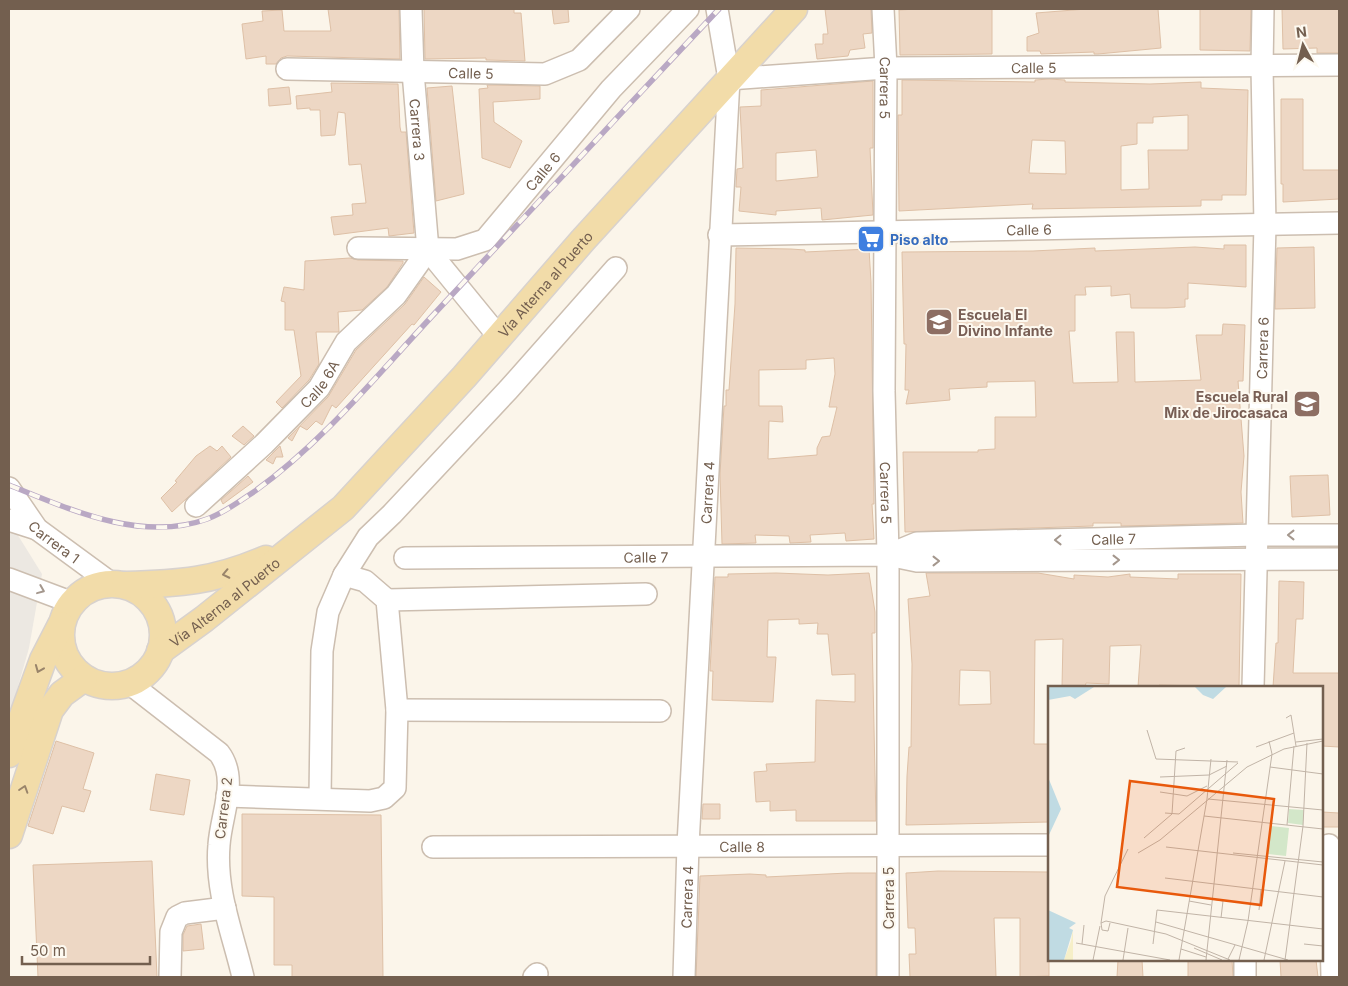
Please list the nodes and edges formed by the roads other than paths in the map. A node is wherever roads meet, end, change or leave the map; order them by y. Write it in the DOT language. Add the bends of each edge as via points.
graph roads {
  1 [pos="411,9"];
  2 [pos="629,9"];
  3 [pos="688,9"];
  4 [pos="718,9"];
  5 [pos="794,9"];
  6 [pos="883,9"];
  7 [pos="1263,9"];
  8 [pos="1339,65"];
  9 [pos="1262,67"];
  10 [pos="886,68"];
  11 [pos="287,69"];
  12 [pos="413,72"];
  13 [pos="729,79"];
  14 [pos="1339,223"];
  15 [pos="1265,225"];
  16 [pos="886,233"];
  17 [pos="719,235"];
  18 [pos="358,248"];
  19 [pos="428,250"];
  20 [pos="616,268"];
  21 [pos="499,337"];
  22 [pos="9,488"];
  23 [pos="196,506"];
  24 [pos="9,520"];
  25 [pos="38,529"];
  26 [pos="1257,535"];
  27 [pos="1339,535"];
  28 [pos="288,550"];
  29 [pos="888,554"];
  30 [pos="703,555"];
  31 [pos="404,558"];
  32 [pos="1257,559"];
  33 [pos="1339,559"];
  34 [pos="344,576"];
  35 [pos="9,579"];
  36 [pos="118,585"];
  37 [pos="646,594"];
  38 [pos="387,600"];
  39 [pos="65,616"];
  40 [pos="160,651"];
  41 [pos="84,678"];
  42 [pos="128,683"];
  43 [pos="1253,686"];
  44 [pos="397,710"];
  45 [pos="660,710"];
  46 [pos="9,754"];
  47 [pos="227,796"];
  48 [pos="320,798"];
  49 [pos="9,835"];
  50 [pos="688,844"];
  51 [pos="1048,844"];
  52 [pos="888,845"];
  53 [pos="1330,845"];
  54 [pos="433,847"];
  55 [pos="225,908"];
  56 [pos="1245,961"];
  57 [pos="170,977"];
  58 [pos="244,977"];
  59 [pos="684,977"];
  60 [pos="888,977"];
  61 [pos="1245,977"];
  62 [pos="1332,977"];
  1 -- 12 [label="street, Carrera 3"];
  2 -- 12 [label="street, Calle 5" via="578,60 545,74"];
  3 -- 19 [label="street, Calle 6" via="611,89 485,240 457,250"];
  4 -- 13 [label="street, Carrera 4"];
  5 -- 13 [label="main road, Vía Alterna al Puerto"];
  6 -- 10 [label="street, Carrera 5"];
  7 -- 9 [label="street, Carrera 6"];
  8 -- 9 [label="street, Calle 5"];
  9 -- 10 [label="street, Calle 5"];
  9 -- 15 [label="street, Carrera 6"];
  10 -- 13 [label="street, Calle 5"];
  10 -- 16 [label="street, Carrera 5"];
  11 -- 12 [label="street, Calle 5"];
  12 -- 19 [label="street, Carrera 3"];
  13 -- 17 [label="street, Carrera 4"];
  13 -- 21 [label="main road, Vía Alterna al Puerto"];
  14 -- 15 [label="street, Calle 6"];
  15 -- 16 [label="street, Calle 6"];
  15 -- 26 [label="street, Carrera 6"];
  16 -- 17 [label="street, Calle 6"];
  16 -- 29 [label="street, Carrera 5" via="884,391"];
  17 -- 30 [label="street, Carrera 4"];
  18 -- 19 [label="street, Calle 6"];
  19 -- 21 [label="street"];
  19 -- 23 [label="street, Calle 6A" via="401,290 346,342 319,388"];
  20 -- 34 [label="street" via="508,390 368,537"];
  21 -- 28 [label="main road, Vía Alterna al Puerto" via="343,508"];
  22 -- 25 [label="street, Carrera 1"];
  24 -- 25 [label="street"];
  25 -- 36 [label="street, Carrera 1"];
  27 -- 26 [label="street, Calle 7, one-way"];
  26 -- 29 [label="street, Calle 7, one-way" via="917,543"];
  26 -- 32 [label="street, Carrera 6"];
  28 -- 36 [label="main road, Vía Alterna al Puerto, one-way" via="236,572 181,584"];
  28 -- 40 [label="main road, Vía Alterna al Puerto"];
  29 -- 30 [label="street, Calle 7"];
  29 -- 32 [label="street, Calle 7, one-way" via="917,561"];
  29 -- 52 [label="street, Carrera 5"];
  30 -- 31 [label="street, Calle 7"];
  30 -- 50 [label="street, Carrera 4"];
  32 -- 33 [label="street, Calle 7"];
  32 -- 43 [label="street, Carrera 6"];
  34 -- 38 [label="street" via="365,581"];
  34 -- 48 [label="street" via="328,612 322,651"];
  35 -- 39 [label="street, one-way" via="65,600"];
  36 -- 39 [label="main road" via="88,590"];
  36 -- 40 [label="main road, Carrera 1" via="140,592 152,604 160,618 163,635"];
  37 -- 38 [label="street"];
  38 -- 44 [label="street"];
  39 -- 41 [label="main road, Carrera 1" via="61,640 64,655"];
  39 -- 46 [label="main road, one-way" via="39,668"];
  40 -- 42 [label="main road, Carrera 1" via="142,676"];
  41 -- 42 [label="main road, Carrera 1" via="114,686"];
  49 -- 41 [label="main road, one-way" via="50,710 62,694"];
  42 -- 47 [label="street, Carrera 2" via="219,753 226,762 230,778"];
  44 -- 45 [label="street"];
  44 -- 48 [label="street" via="395,788 384,798 370,801"];
  47 -- 48 [label="street"];
  47 -- 55 [label="street, Carrera 2" via="218,868"];
  50 -- 52 [label="street, Calle 8"];
  50 -- 54 [label="street, Calle 8"];
  50 -- 59 [label="street, Carrera 4"];
  51 -- 52 [label="street, Calle 8"];
  52 -- 60 [label="street, Carrera 5"];
  53 -- 62 [label="street"];
  55 -- 57 [label="street" via="177,917 171,932"];
  55 -- 58 [label="street, Carrera 2"];
  56 -- 61 [label="street"];
}
